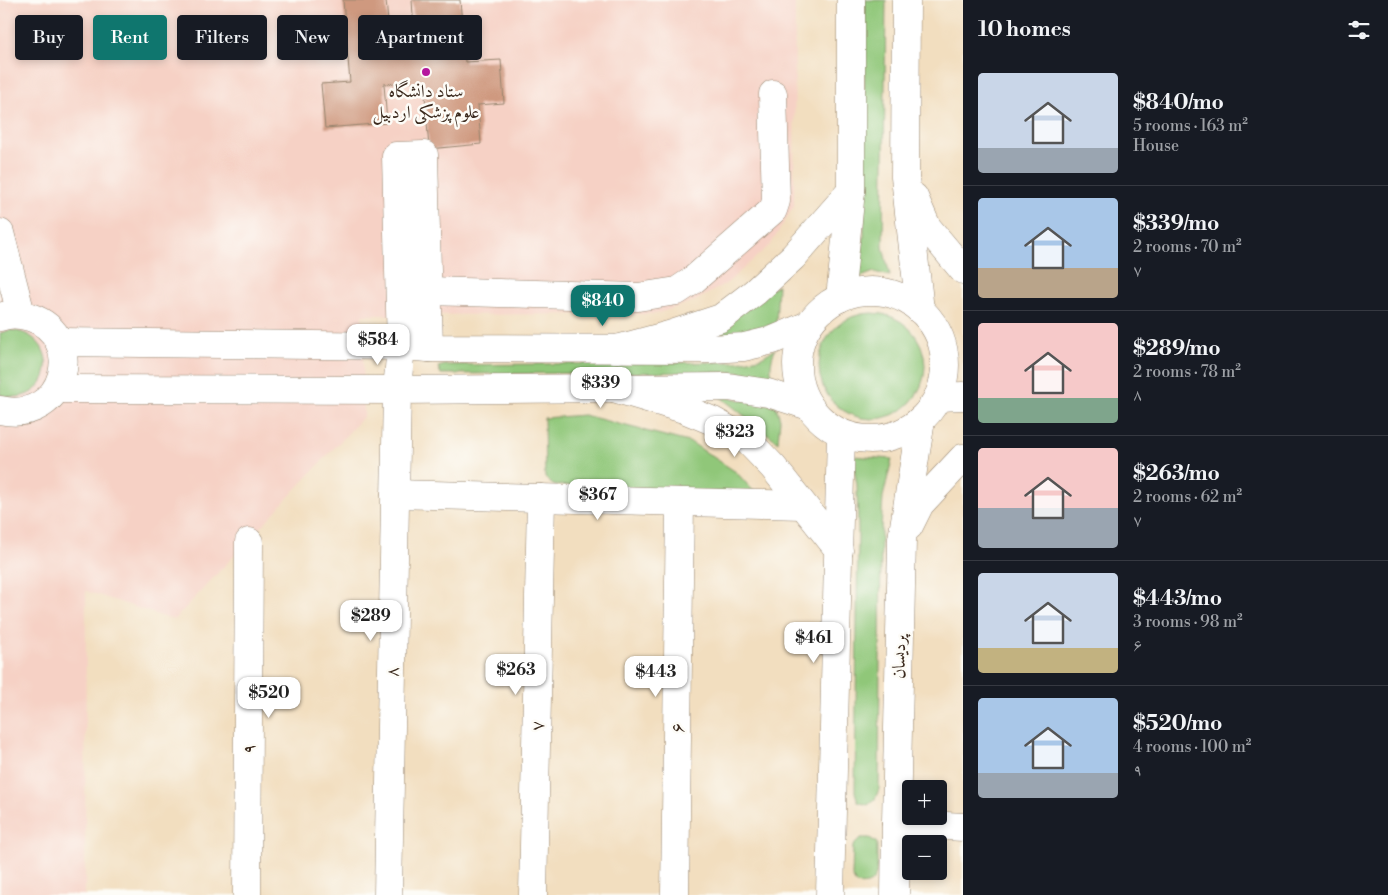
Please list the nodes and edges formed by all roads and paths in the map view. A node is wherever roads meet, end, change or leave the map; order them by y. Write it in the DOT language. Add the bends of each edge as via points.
graph roads {
  1 [pos="851,0"];
  2 [pos="906,0"];
  3 [pos="772,94"];
  4 [pos="905,177"];
  5 [pos="851,191"];
  6 [pos="0,233"];
  7 [pos="963,270"];
  8 [pos="428,291"];
  9 [pos="840,298"];
  10 [pos="920,310"];
  11 [pos="11,316"];
  12 [pos="808,326"];
  13 [pos="59,342"];
  14 [pos="400,346"];
  15 [pos="953,347"];
  16 [pos="429,348"];
  17 [pos="617,349"];
  18 [pos="614,388"];
  19 [pos="57,389"];
  20 [pos="397,390"];
  21 [pos="950,396"];
  22 [pos="809,406"];
  23 [pos="0,410"];
  24 [pos="921,420"];
  25 [pos="841,433"];
  26 [pos="963,458"];
  27 [pos="395,494"];
  28 [pos="541,498"];
  29 [pos="680,502"];
  30 [pos="802,505"];
  31 [pos="902,539"];
  32 [pos="249,542"];
  33 [pos="839,550"];
  34 [pos="896,824"];
  35 [pos="963,827"];
  36 [pos="247,895"];
  37 [pos="388,895"];
  38 [pos="533,895"];
  39 [pos="675,895"];
  40 [pos="830,895"];
  41 [pos="895,895"];
  1 -- 5 [label="street"];
  2 -- 4 [label="street"];
  3 -- 8 [label="street" via="776,201 773,210 677,291 638,297"];
  4 -- 7 [label="street" via="927,227"];
  4 -- 10 [label="street"];
  5 -- 9 [label="street"];
  5 -- 17 [label="street" via="793,257 721,318"];
  6 -- 11 [label="street"];
  8 -- 14 [label="street, ۸" via="424,155 396,156"];
  8 -- 16 [label="street"];
  9 -- 10 [label="street" via="860,292 882,292 902,298"];
  9 -- 12 [label="street" via="822,309"];
  10 -- 15 [label="street"];
  11 -- 13 [label="street" via="36,319 50,328"];
  12 -- 17 [label="street" via="744,347"];
  12 -- 22 [label="street" via="800,345 797,366 800,387"];
  13 -- 14 [label="street"];
  13 -- 19 [label="street" via="64,357"];
  14 -- 16 [label="street"];
  14 -- 20 [label="street, ۸"];
  15 -- 21 [label="street" via="945,363 943,380"];
  16 -- 17 [label="street"];
  18 -- 20 [label="street"];
  18 -- 22 [label="street" via="728,387 768,393"];
  18 -- 30 [label="street" via="684,409 747,440"];
  19 -- 20 [label="street"];
  19 -- 23 [label="street" via="47,401 33,409 17,412"];
  20 -- 27 [label="street, ۸"];
  21 -- 24 [label="street" via="930,409"];
  22 -- 25 [label="street" via="823,422"];
  24 -- 25 [label="street" via="903,432 883,438 862,439"];
  24 -- 31 [label="street, پردیسان"];
  25 -- 33 [label="street"];
  26 -- 31 [label="street" via="920,504"];
  27 -- 28 [label="street"];
  27 -- 37 [label="street, ۸"];
  28 -- 29 [label="street"];
  28 -- 38 [label="street, ۷"];
  29 -- 30 [label="street"];
  29 -- 39 [label="street, ۶"];
  30 -- 33 [label="street"];
  31 -- 34 [label="street, پردیسان"];
  32 -- 36 [label="street, ۹"];
  33 -- 40 [label="street"];
  34 -- 35 [label="street"];
  34 -- 41 [label="street, پردیسان"];
}
